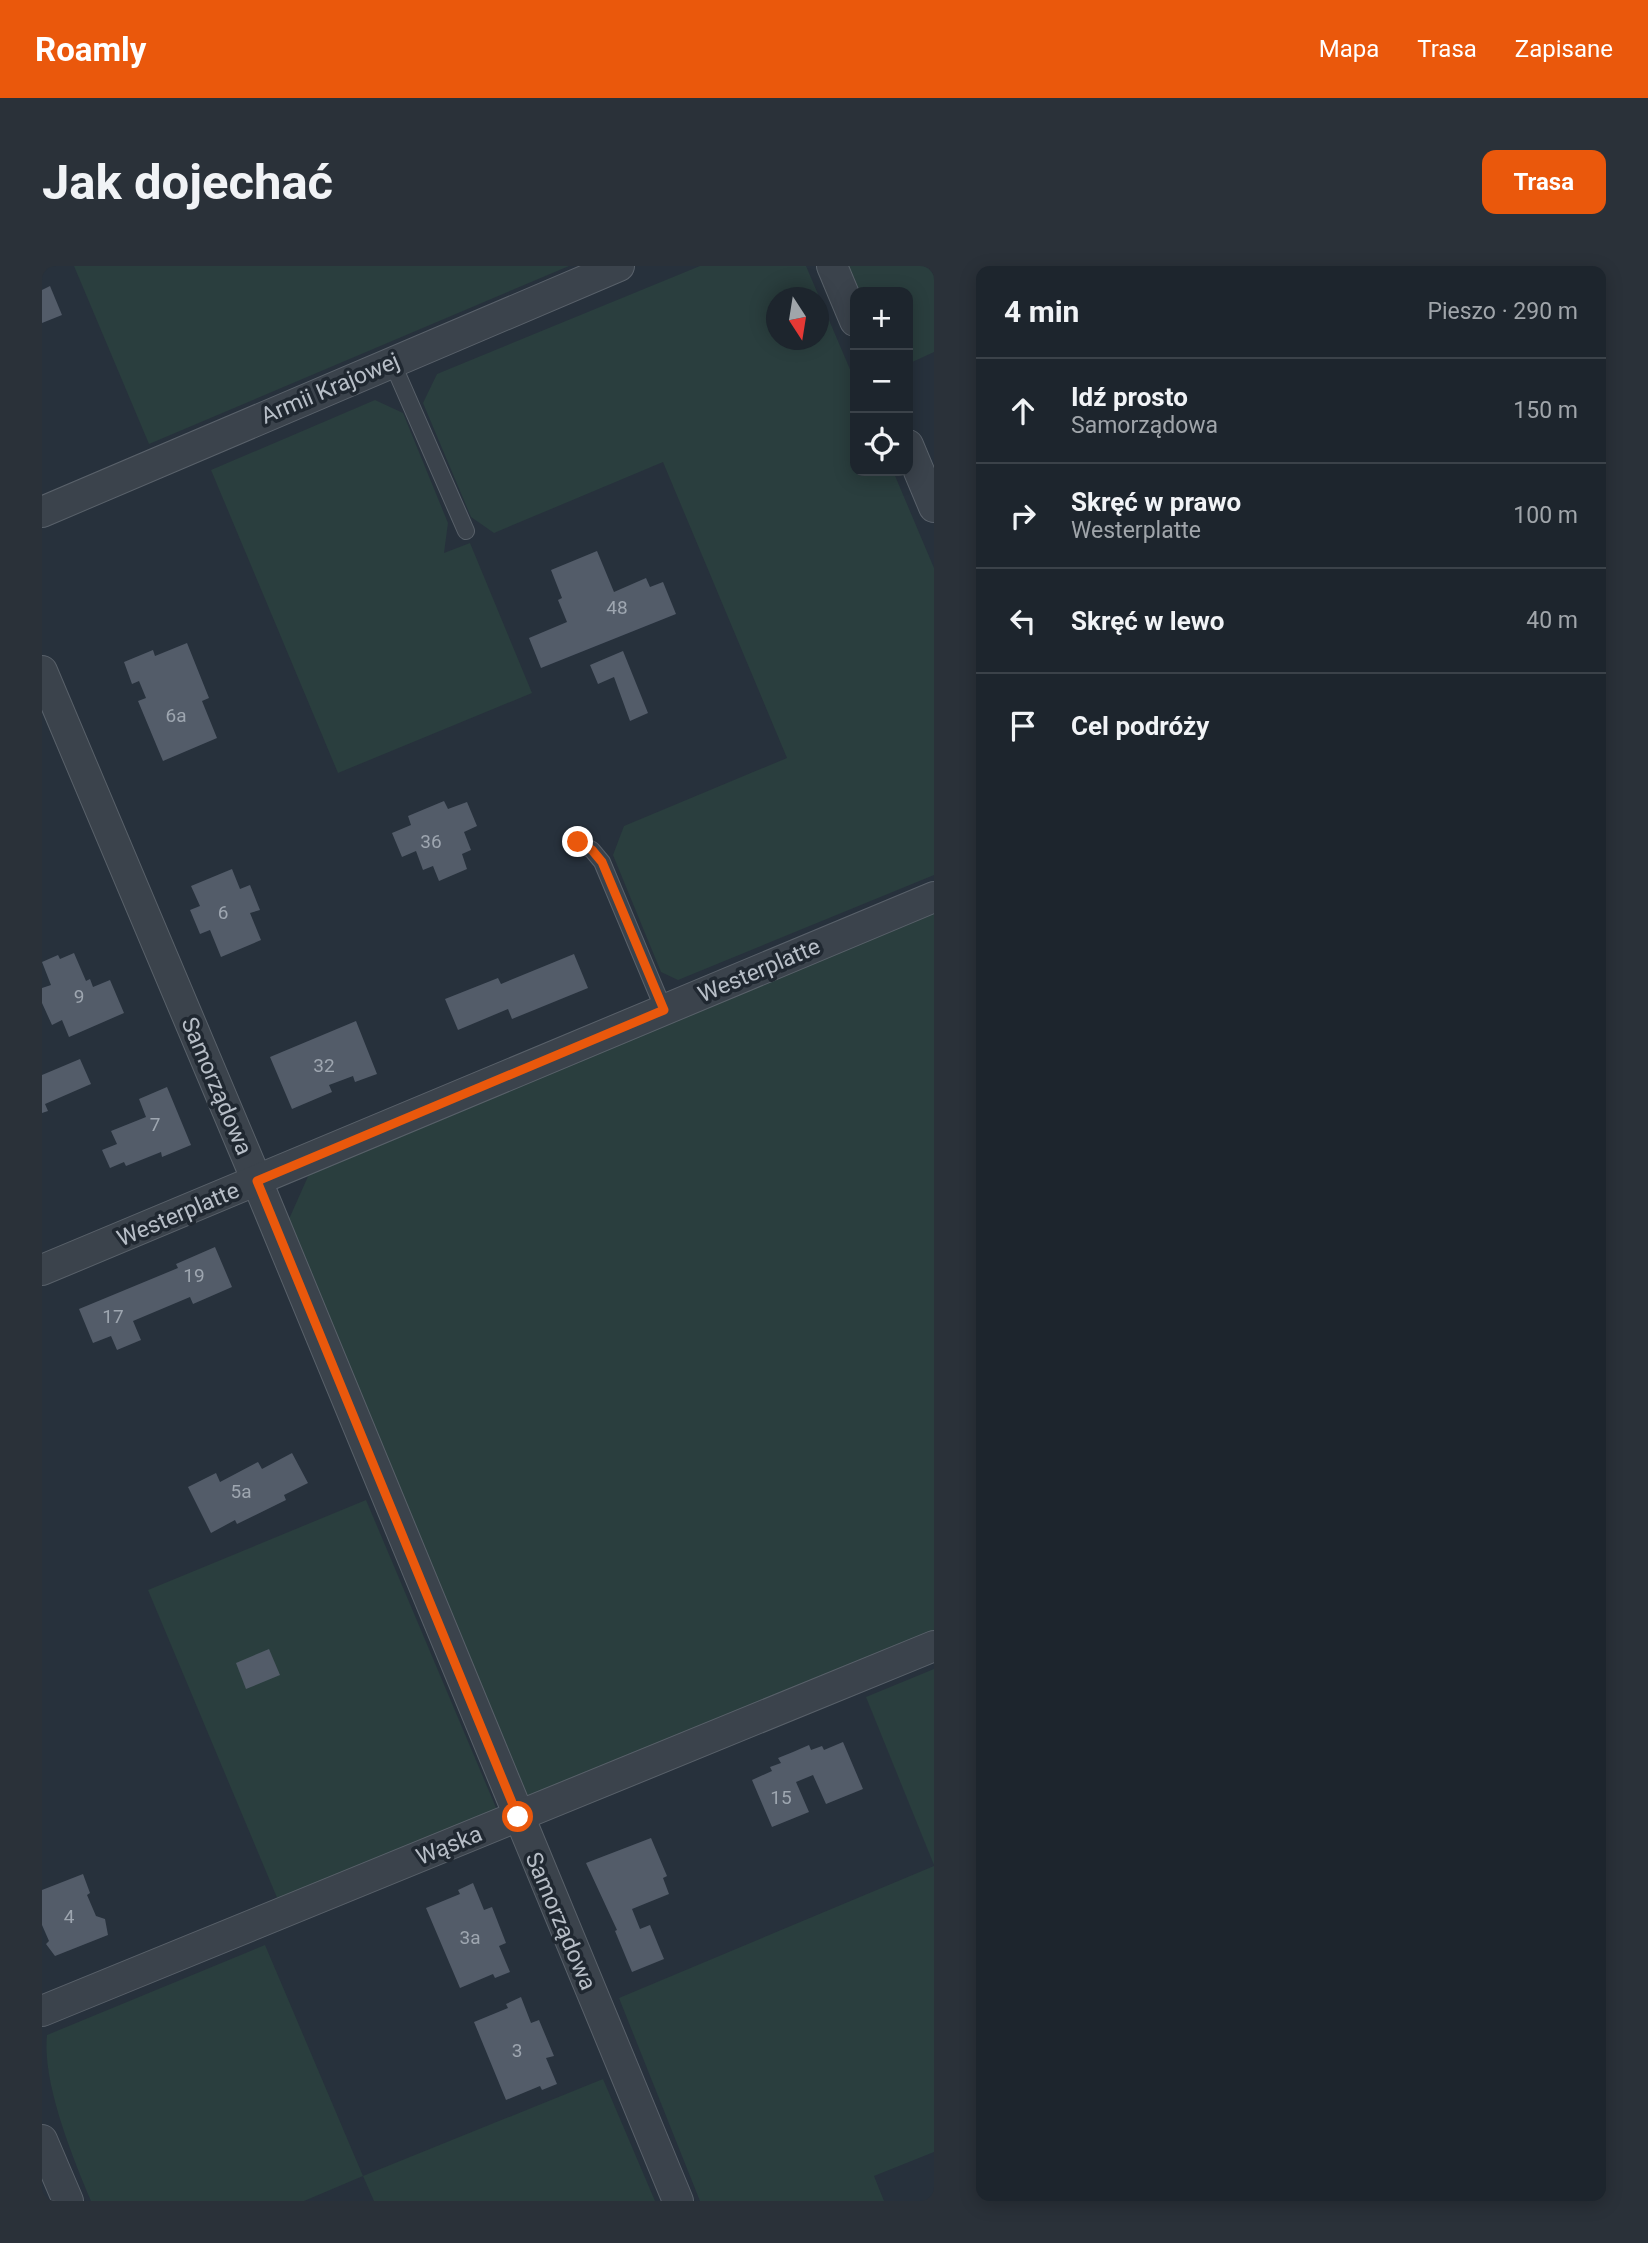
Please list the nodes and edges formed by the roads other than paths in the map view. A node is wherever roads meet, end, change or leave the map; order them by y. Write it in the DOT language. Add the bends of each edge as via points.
graph roads {
  1 [pos="619,266"];
  2 [pos="832,266"];
  3 [pos="850,309"];
  4 [pos="391,362"];
  5 [pos="913,457"];
  6 [pos="934,507"];
  7 [pos="42,512"];
  8 [pos="466,531"];
  9 [pos="42,671"];
  10 [pos="578,842"];
  11 [pos="934,897"];
  12 [pos="664,1010"];
  13 [pos="257,1181"];
  14 [pos="42,1270"];
  15 [pos="934,1646"];
  16 [pos="518,1817"];
  17 [pos="42,2011"];
  18 [pos="42,2140"];
  19 [pos="68,2201"];
  20 [pos="678,2201"];
  1 -- 4 [label="street, Armii Krajowej"];
  2 -- 3 [label="street"];
  4 -- 7 [label="street, Armii Krajowej"];
  4 -- 8 [label="lane"];
  5 -- 6 [label="street"];
  9 -- 13 [label="street, Samorządowa"];
  10 -- 12 [label="lane" via="602,862"];
  11 -- 12 [label="street, Westerplatte"];
  12 -- 13 [label="street, Westerplatte"];
  13 -- 14 [label="street, Westerplatte"];
  13 -- 16 [label="street, Samorządowa"];
  15 -- 16 [label="street, Wąska"];
  16 -- 17 [label="street, Wąska"];
  16 -- 20 [label="street, Samorządowa"];
  18 -- 19 [label="street"];
}
